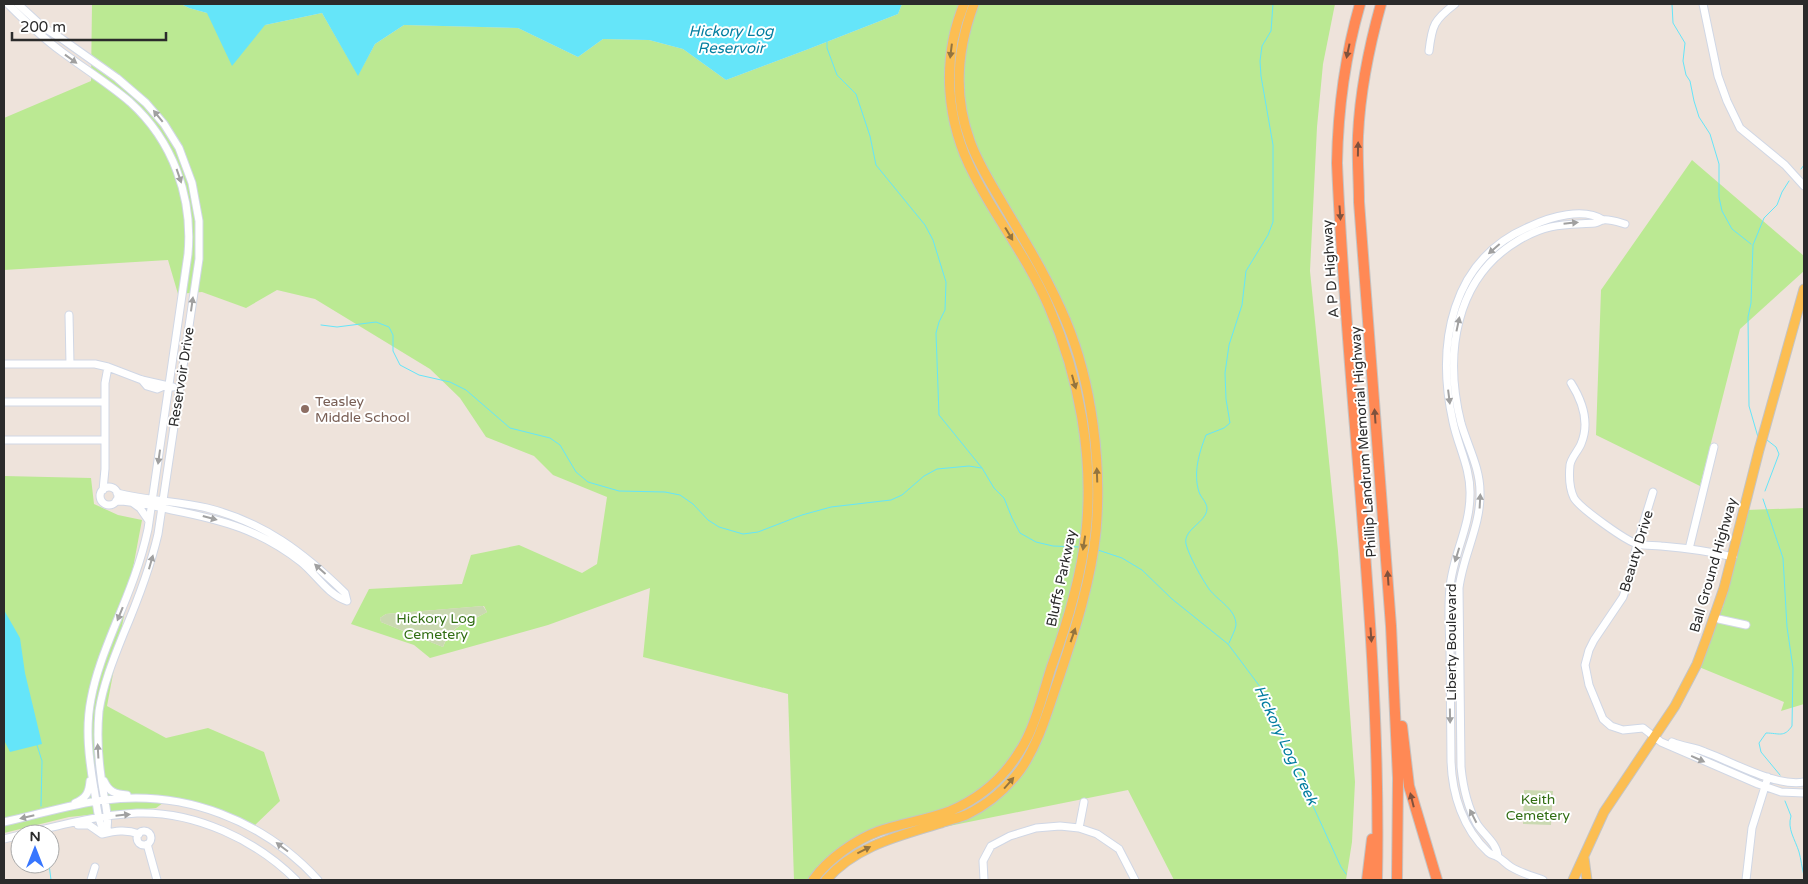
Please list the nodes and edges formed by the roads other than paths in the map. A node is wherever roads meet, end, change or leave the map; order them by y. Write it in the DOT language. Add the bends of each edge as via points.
graph roads {
  1 [pos="8,4"];
  2 [pos="18,4"];
  3 [pos="964,4"];
  4 [pos="974,4"];
  5 [pos="1360,4"];
  6 [pos="1381,4"];
  7 [pos="1455,4"];
  8 [pos="1703,4"];
  9 [pos="1429,51"];
  10 [pos="1804,186"];
  11 [pos="1009,213"];
  12 [pos="999,218"];
  13 [pos="1625,224"];
  14 [pos="1804,289"];
  15 [pos="69,315"];
  16 [pos="4,364"];
  17 [pos="70,364"];
  18 [pos="108,367"];
  19 [pos="1571,383"];
  20 [pos="167,386"];
  21 [pos="179,388"];
  22 [pos="4,402"];
  23 [pos="104,402"];
  24 [pos="4,440"];
  25 [pos="105,440"];
  26 [pos="1714,448"];
  27 [pos="105,468"];
  28 [pos="165,485"];
  29 [pos="111,488"];
  30 [pos="103,490"];
  31 [pos="1653,492"];
  32 [pos="117,493"];
  33 [pos="116,501"];
  34 [pos="152,502"];
  35 [pos="133,503"];
  36 [pos="162,504"];
  37 [pos="179,504"];
  38 [pos="149,521"];
  39 [pos="1364,534"];
  40 [pos="1637,544"];
  41 [pos="1689,549"];
  42 [pos="1733,557"];
  43 [pos="1714,618"];
  44 [pos="1746,625"];
  45 [pos="1391,626"];
  46 [pos="1050,674"];
  47 [pos="1059,677"];
  48 [pos="1655,736"];
  49 [pos="100,768"];
  50 [pos="91,771"];
  51 [pos="1768,778"];
  52 [pos="1804,782"];
  53 [pos="1765,787"];
  54 [pos="1378,791"];
  55 [pos="1804,793"];
  56 [pos="152,799"];
  57 [pos="100,801"];
  58 [pos="1084,802"];
  59 [pos="60,810"];
  60 [pos="103,817"];
  61 [pos="4,822"];
  62 [pos="908,823"];
  63 [pos="68,824"];
  64 [pos="60,826"];
  65 [pos="1079,828"];
  66 [pos="911,832"];
  67 [pos="106,833"];
  68 [pos="1584,856"];
  69 [pos="94,867"];
  70 [pos="91,880"];
  71 [pos="157,880"];
  72 [pos="296,880"];
  73 [pos="318,880"];
  74 [pos="813,880"];
  75 [pos="826,880"];
  76 [pos="984,880"];
  77 [pos="1135,880"];
  78 [pos="1367,880"];
  79 [pos="1377,880"];
  80 [pos="1397,880"];
  81 [pos="1437,880"];
  82 [pos="1543,880"];
  83 [pos="1574,880"];
  84 [pos="1587,880"];
  85 [pos="1746,880"];
  1 -- 20 [label="street, Reservoir Drive, one-way" via="42,36 137,109 156,131 176,167 186,204 189,244"];
  21 -- 2 [label="street, Reservoir Drive, one-way" via="199,249 197,202 187,166 164,124 139,96 44,27"];
  3 -- 12 [label="main road, Bluffs Parkway, one-way" via="951,51 949,86 952,116 974,175"];
  4 -- 11 [label="main road, Bluffs Parkway" via="960,50 962,115 978,161"];
  5 -- 39 [label="highway, A P D Highway, one-way" via="1344,73 1337,163"];
  45 -- 6 [label="highway, Phillip Landrum Memorial Highway, one-way" via="1358,156 1365,73"];
  7 -- 9 [label="street" via="1438,18 1431,34"];
  8 -- 10 [label="street" via="1718,76 1740,128 1785,165"];
  11 -- 12 [label="main road"];
  47 -- 11 [label="main road, Bluffs Parkway, one-way" via="1078,621 1096,530 1097,476 1092,417 1067,323"];
  12 -- 46 [label="main road, Bluffs Parkway, one-way" via="1029,268 1054,321 1077,392 1084,435 1086,531 1069,614"];
  13 -- 82 [label="street, Liberty Boulevard" via="1603,220 1571,223 1550,226 1527,235 1489,264 1476,280 1462,306 1456,330 1456,393 1463,430 1477,468 1480,494 1478,520 1460,588 1461,767 1464,792 1479,827 1497,848 1498,856 1513,868"];
  14 -- 42 [label="main road, Ball Ground Highway"];
  15 -- 17 [label="street"];
  16 -- 17 [label="street"];
  17 -- 18 [label="street"];
  18 -- 20 [label="street" via="142,380 158,380"];
  18 -- 23 [label="street"];
  19 -- 40 [label="street" via="1580,398 1585,424 1583,438 1570,465 1571,490 1580,505"];
  20 -- 21 [label="street"];
  20 -- 34 [label="street, Reservoir Drive, one-way"];
  21 -- 28 [label="street, Reservoir Drive"];
  22 -- 23 [label="street"];
  23 -- 25 [label="street"];
  24 -- 25 [label="street"];
  25 -- 27 [label="street"];
  26 -- 41 [label="street"];
  27 -- 29 [label="street"];
  27 -- 30 [label="street"];
  28 -- 36 [label="street, Reservoir Drive"];
  28 -- 37 [label="street" via="168,494"];
  29 -- 30 [label="street"];
  29 -- 32 [label="street"];
  30 -- 33 [label="street" via="100,495 103,503"];
  31 -- 40 [label="street, Beauty Drive"];
  32 -- 33 [label="street"];
  32 -- 34 [label="street"];
  33 -- 35 [label="street"];
  34 -- 35 [label="street"];
  34 -- 36 [label="street"];
  34 -- 38 [label="street, Reservoir Drive"];
  35 -- 38 [label="street"];
  36 -- 37 [label="street"];
  36 -- 37 [label="street, one-way" via="249,530 273,542 302,563 337,598 347,601 345,593 306,556 275,535 224,513"];
  49 -- 36 [label="street, Reservoir Drive, one-way" via="98,729 103,692 149,569"];
  38 -- 50 [label="street, Reservoir Drive, one-way" via="139,564 92,691 88,726"];
  39 -- 54 [label="highway, Phillip Landrum Memorial Highway, one-way"];
  40 -- 41 [label="street"];
  40 -- 48 [label="street, Beauty Drive" via="1623,597 1589,650 1586,674 1603,719 1623,730 1643,728"];
  41 -- 42 [label="street"];
  42 -- 43 [label="main road, Ball Ground Highway"];
  43 -- 44 [label="street"];
  43 -- 48 [label="main road, Ball Ground Highway" via="1688,681"];
  45 -- 80 [label="highway, Phillip Landrum Memorial Highway" via="1398,778"];
  81 -- 45 [label="highway, one-way" via="1409,786"];
  46 -- 47 [label="main road"];
  46 -- 62 [label="main road, Bluffs Parkway" via="1027,739 1012,764 995,783 949,811"];
  66 -- 47 [label="main road, Bluffs Parkway, one-way" via="965,815 1004,788 1034,750"];
  48 -- 51 [label="street" via="1700,750"];
  48 -- 53 [label="street, one-way" via="1697,759"];
  48 -- 68 [label="main road, Ball Ground Highway" via="1604,812"];
  49 -- 56 [label="street" via="111,792"];
  49 -- 57 [label="street, Reservoir Drive"];
  50 -- 57 [label="street, Reservoir Drive"];
  50 -- 59 [label="street" via="86,797"];
  51 -- 52 [label="street"];
  51 -- 53 [label="street"];
  53 -- 55 [label="street" via="1781,792"];
  53 -- 85 [label="street" via="1752,828"];
  54 -- 78 [label="highway"];
  54 -- 79 [label="highway, Phillip Landrum Memorial Highway"];
  56 -- 57 [label="street"];
  73 -- 56 [label="street, one-way" via="283,848 243,823 199,806"];
  57 -- 59 [label="street"];
  57 -- 60 [label="street, Reservoir Drive"];
  58 -- 65 [label="street"];
  59 -- 61 [label="street, one-way"];
  60 -- 63 [label="street"];
  60 -- 67 [label="street, Reservoir Drive" via="108,828"];
  60 -- 72 [label="street, one-way" via="154,814 210,826 250,845"];
  62 -- 66 [label="main road"];
  62 -- 74 [label="main road, Bluffs Parkway" via="862,839 839,854"];
  63 -- 64 [label="street"];
  63 -- 67 [label="street" via="89,825 98,833"];
  65 -- 76 [label="street" via="1036,828 991,846 984,861"];
  65 -- 77 [label="street" via="1096,834 1119,849"];
  75 -- 66 [label="main road, Bluffs Parkway, one-way" via="857,854"];
  67 -- 71 [label="street" via="130,830 150,834 151,840 147,844"];
  68 -- 83 [label="main road, Ball Ground Highway"];
  68 -- 84 [label="main road"];
  69 -- 70 [label="street"];
}
